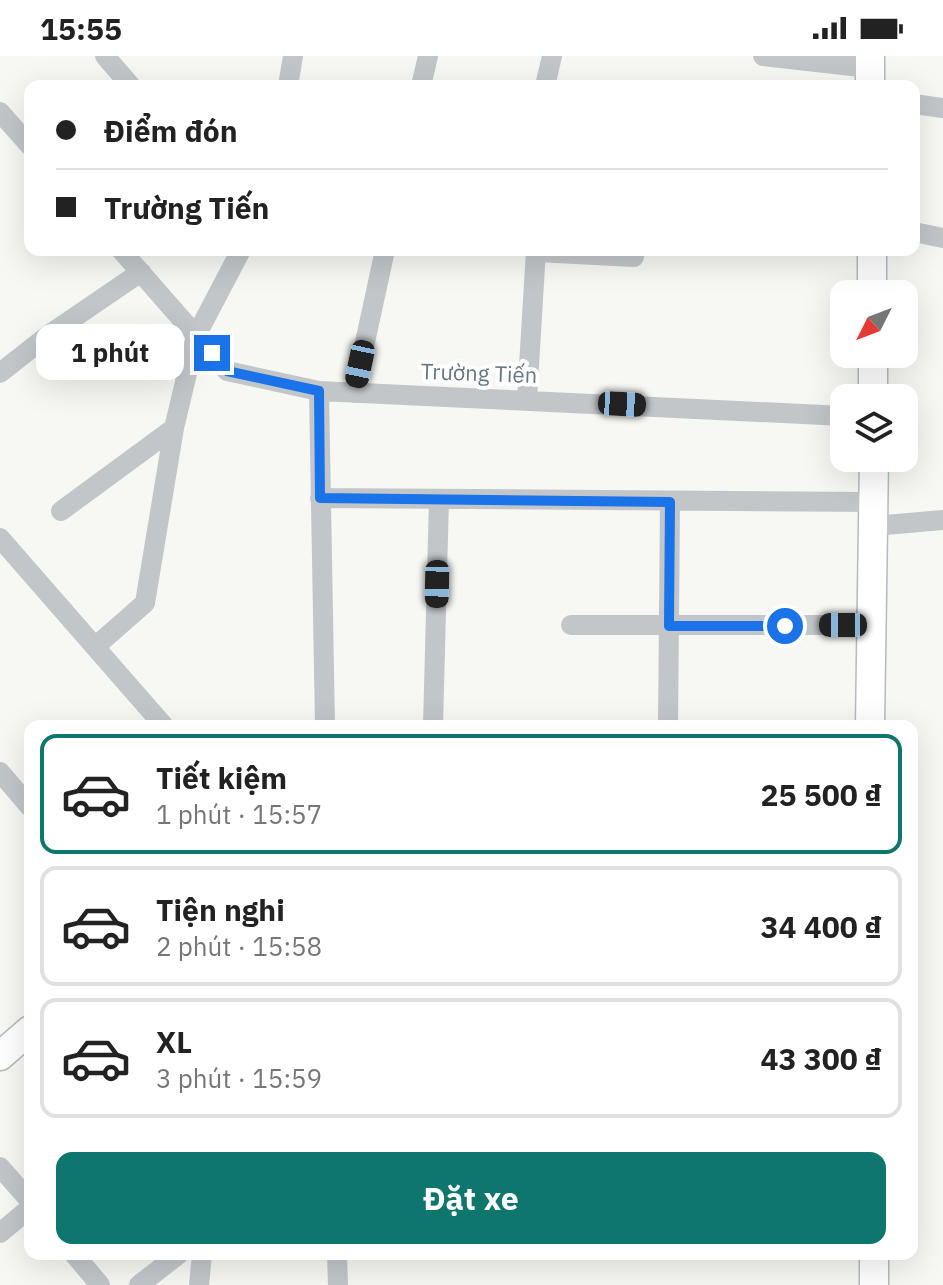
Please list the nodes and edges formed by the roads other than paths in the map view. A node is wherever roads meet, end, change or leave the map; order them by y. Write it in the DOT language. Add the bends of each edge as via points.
graph roads {
  1 [pos="293,56"];
  2 [pos="428,56"];
  3 [pos="552,56"];
  4 [pos="763,56"];
  5 [pos="111,58"];
  6 [pos="870,70"];
  7 [pos="127,80"];
  8 [pos="289,80"];
  9 [pos="422,80"];
  10 [pos="546,80"];
  11 [pos="920,105"];
  12 [pos="943,108"];
  13 [pos="0,112"];
  14 [pos="24,139"];
  15 [pos="920,233"];
  16 [pos="943,238"];
  17 [pos="126,256"];
  18 [pos="238,256"];
  19 [pos="384,256"];
  20 [pos="536,256"];
  21 [pos="618,256"];
  22 [pos="872,256"];
  23 [pos="634,257"];
  24 [pos="141,272"];
  25 [pos="872,280"];
  26 [pos="196,336"];
  27 [pos="0,373"];
  28 [pos="319,391"];
  29 [pos="354,393"];
  30 [pos="527,399"];
  31 [pos="830,415"];
  32 [pos="174,428"];
  33 [pos="874,472"];
  34 [pos="320,498"];
  35 [pos="439,499"];
  36 [pos="670,502"];
  37 [pos="61,511"];
  38 [pos="874,514"];
  39 [pos="943,520"];
  40 [pos="0,538"];
  41 [pos="571,625"];
  42 [pos="872,625"];
  43 [pos="669,626"];
  44 [pos="96,646"];
  45 [pos="159,720"];
  46 [pos="325,720"];
  47 [pos="433,720"];
  48 [pos="668,720"];
  49 [pos="870,720"];
  50 [pos="0,772"];
  51 [pos="24,800"];
  52 [pos="24,1035"];
  53 [pos="0,1056"];
  54 [pos="0,1167"];
  55 [pos="24,1194"];
  56 [pos="24,1213"];
  57 [pos="0,1233"];
  58 [pos="79,1260"];
  59 [pos="171,1260"];
  60 [pos="201,1260"];
  61 [pos="337,1260"];
  62 [pos="874,1260"];
  63 [pos="100,1285"];
  64 [pos="139,1285"];
  65 [pos="199,1285"];
  66 [pos="338,1285"];
  67 [pos="874,1285"];
  1 -- 8 [label="street"];
  2 -- 9 [label="street"];
  3 -- 10 [label="street"];
  4 -- 6 [label="street"];
  5 -- 7 [label="street"];
  11 -- 12 [label="street"];
  13 -- 14 [label="street"];
  15 -- 16 [label="street"];
  17 -- 24 [label="street, Trường Tiến"];
  18 -- 26 [label="street"];
  19 -- 29 [label="street"];
  20 -- 30 [label="street"];
  21 -- 23 [label="street"];
  22 -- 25 [label="main road"];
  24 -- 26 [label="street, Trường Tiến"];
  24 -- 27 [label="street"];
  26 -- 28 [label="street, Trường Tiến" via="227,371"];
  26 -- 32 [label="street"];
  28 -- 29 [label="street, Trường Tiến"];
  28 -- 34 [label="street"];
  29 -- 30 [label="street, Trường Tiến"];
  30 -- 31 [label="street, Trường Tiến"];
  32 -- 37 [label="street"];
  32 -- 44 [label="street" via="145,603"];
  33 -- 38 [label="main road"];
  34 -- 35 [label="street"];
  34 -- 46 [label="street"];
  35 -- 36 [label="street"];
  35 -- 47 [label="street"];
  36 -- 38 [label="street"];
  36 -- 43 [label="street"];
  38 -- 39 [label="street"];
  38 -- 42 [label="main road"];
  40 -- 44 [label="street"];
  41 -- 43 [label="street"];
  42 -- 43 [label="street"];
  42 -- 49 [label="main road"];
  43 -- 48 [label="street"];
  44 -- 45 [label="street"];
  50 -- 51 [label="street"];
  52 -- 53 [label="main road"];
  54 -- 55 [label="street"];
  56 -- 57 [label="street"];
  58 -- 63 [label="street"];
  59 -- 64 [label="street"];
  60 -- 65 [label="street"];
  61 -- 66 [label="street"];
  62 -- 67 [label="main road"];
}
